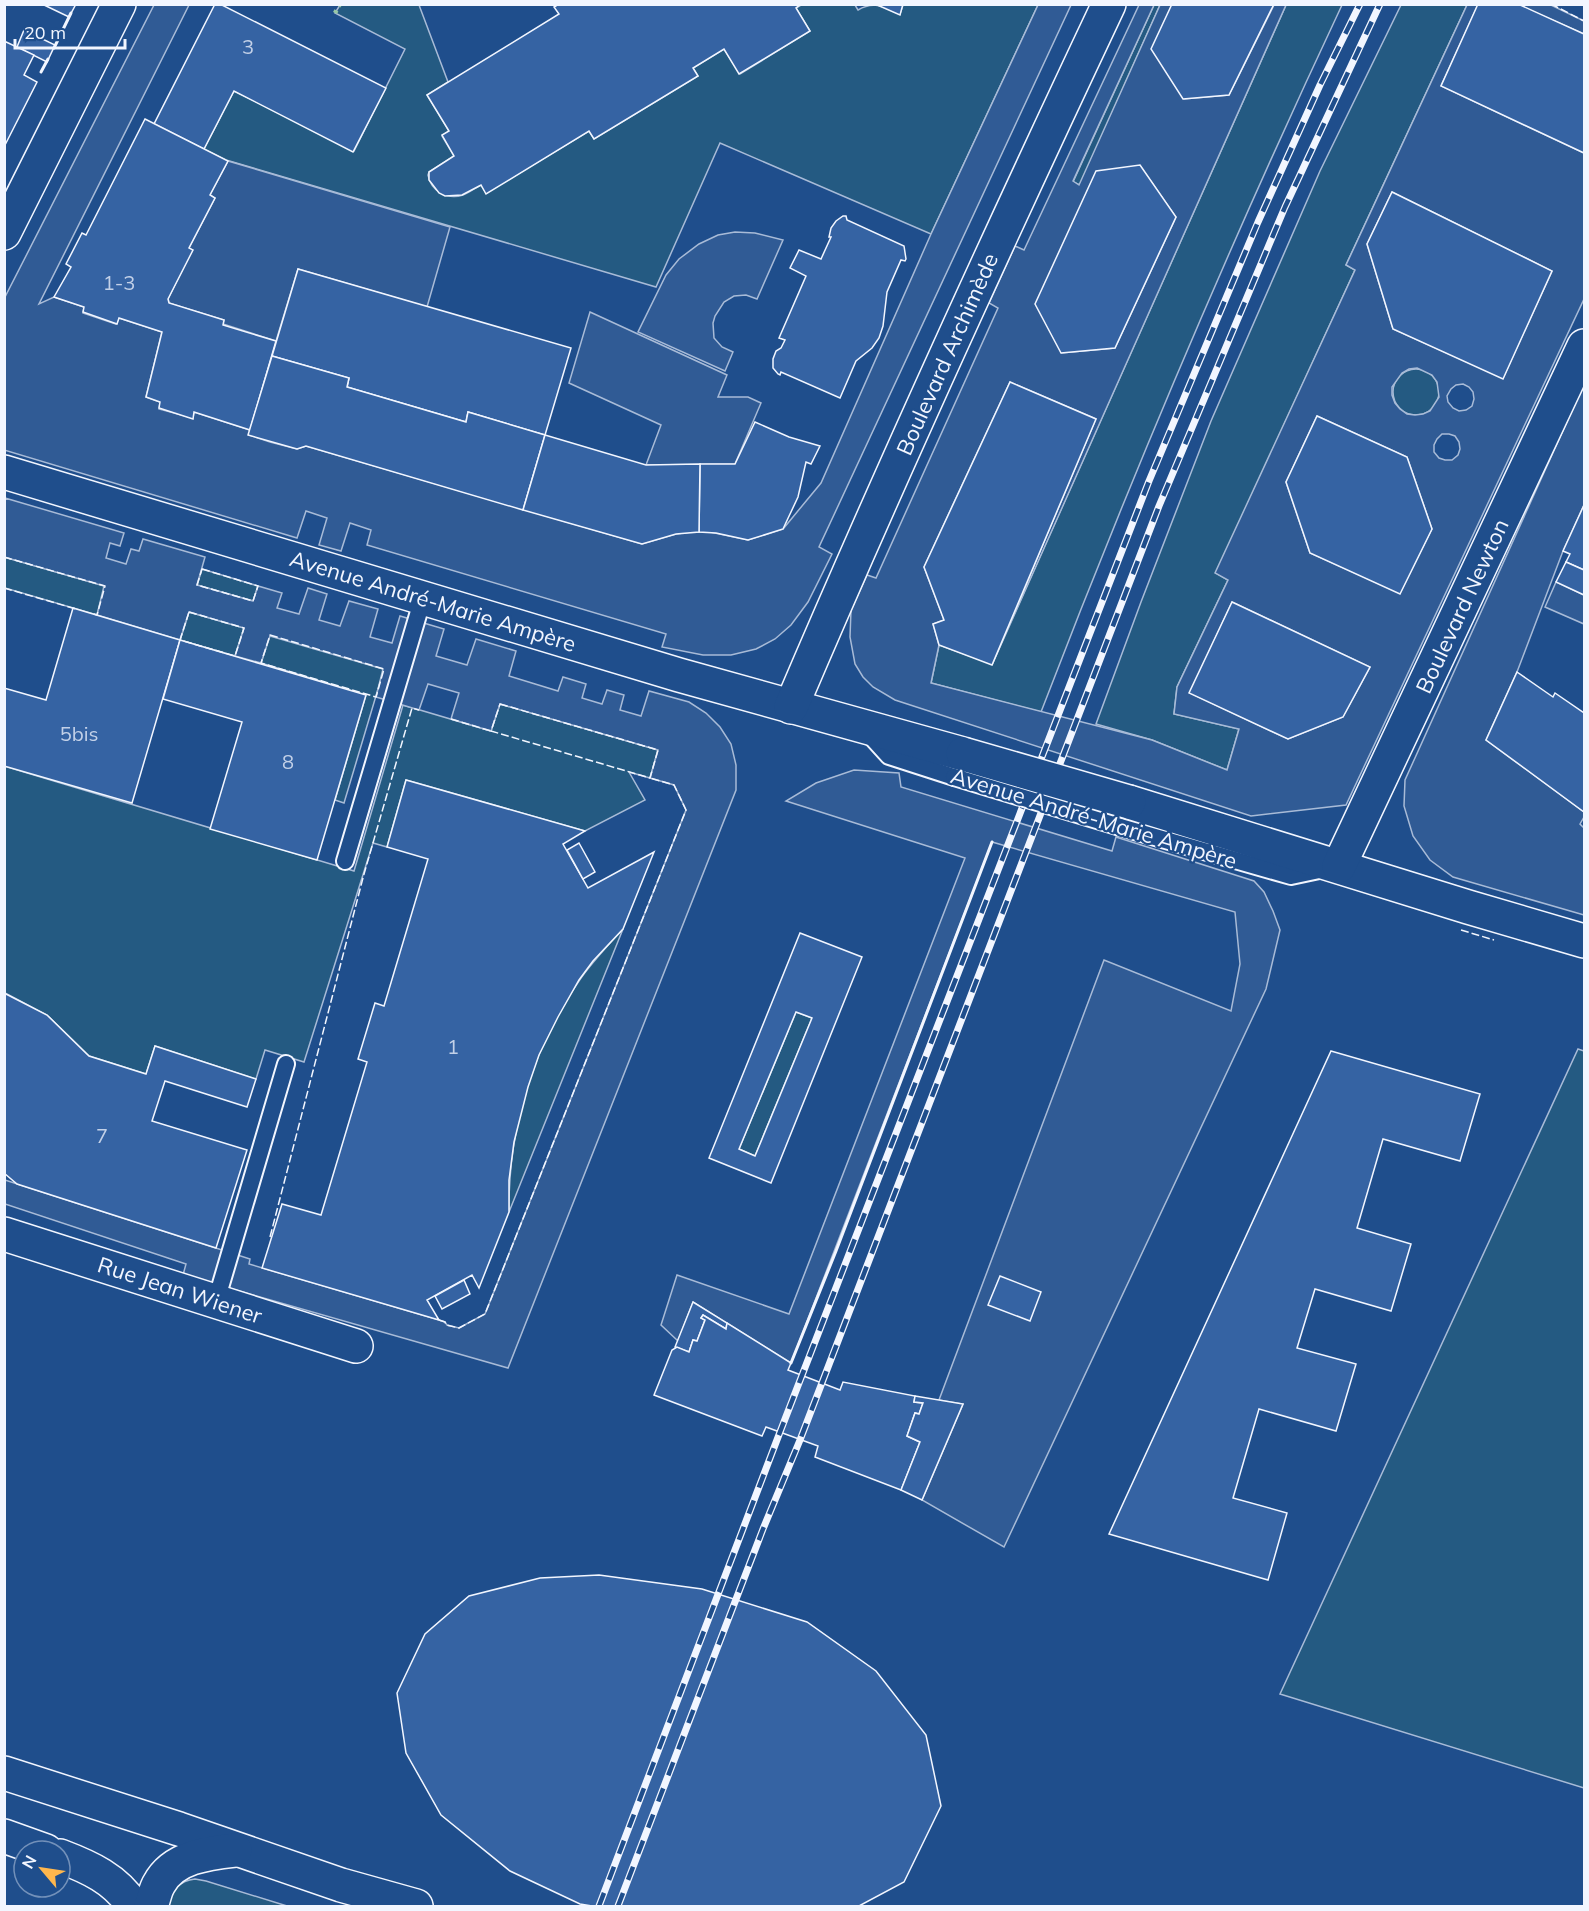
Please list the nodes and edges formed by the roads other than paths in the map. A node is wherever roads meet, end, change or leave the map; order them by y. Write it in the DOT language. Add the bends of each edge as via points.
graph roads {
  1 [pos="119,4"];
  2 [pos="1108,4"];
  3 [pos="4,233"];
  4 [pos="1584,346"];
  5 [pos="4,472"];
  6 [pos="423,598"];
  7 [pos="791,707"];
  8 [pos="345,861"];
  9 [pos="1339,866"];
  10 [pos="1584,941"];
  11 [pos="286,1064"];
  12 [pos="4,1234"];
  13 [pos="216,1301"];
  14 [pos="356,1346"];
  15 [pos="4,1773"];
  16 [pos="239,1850"];
  17 [pos="72,1861"];
  18 [pos="341,1885"];
  19 [pos="133,1906"];
  20 [pos="151,1906"];
  21 [pos="373,1906"];
  22 [pos="416,1906"];
  1 -- 3 [label="street"];
  2 -- 7 [label="street, Boulevard Archimède" via="990,258"];
  4 -- 9 [label="street, Boulevard Newton"];
  5 -- 6 [label="street, Avenue André-Marie Ampère"];
  6 -- 7 [label="street, Avenue André-Marie Ampère"];
  6 -- 8 [label="lane"];
  7 -- 9 [label="street, Avenue André-Marie Ampère, bridge" via="862,726 958,766 1125,814"];
  9 -- 10 [label="street, Avenue André-Marie Ampère"];
  11 -- 13 [label="lane"];
  12 -- 13 [label="street, Rue Jean Wiener"];
  13 -- 14 [label="street, Rue Jean Wiener"];
  15 -- 16 [label="street"];
  16 -- 18 [label="street"];
  16 -- 20 [label="street" via="211,1852 189,1858 173,1868 158,1885"];
  17 -- 19 [label="street" via="110,1880"];
  18 -- 21 [label="street"];
  18 -- 22 [label="street"];
}
